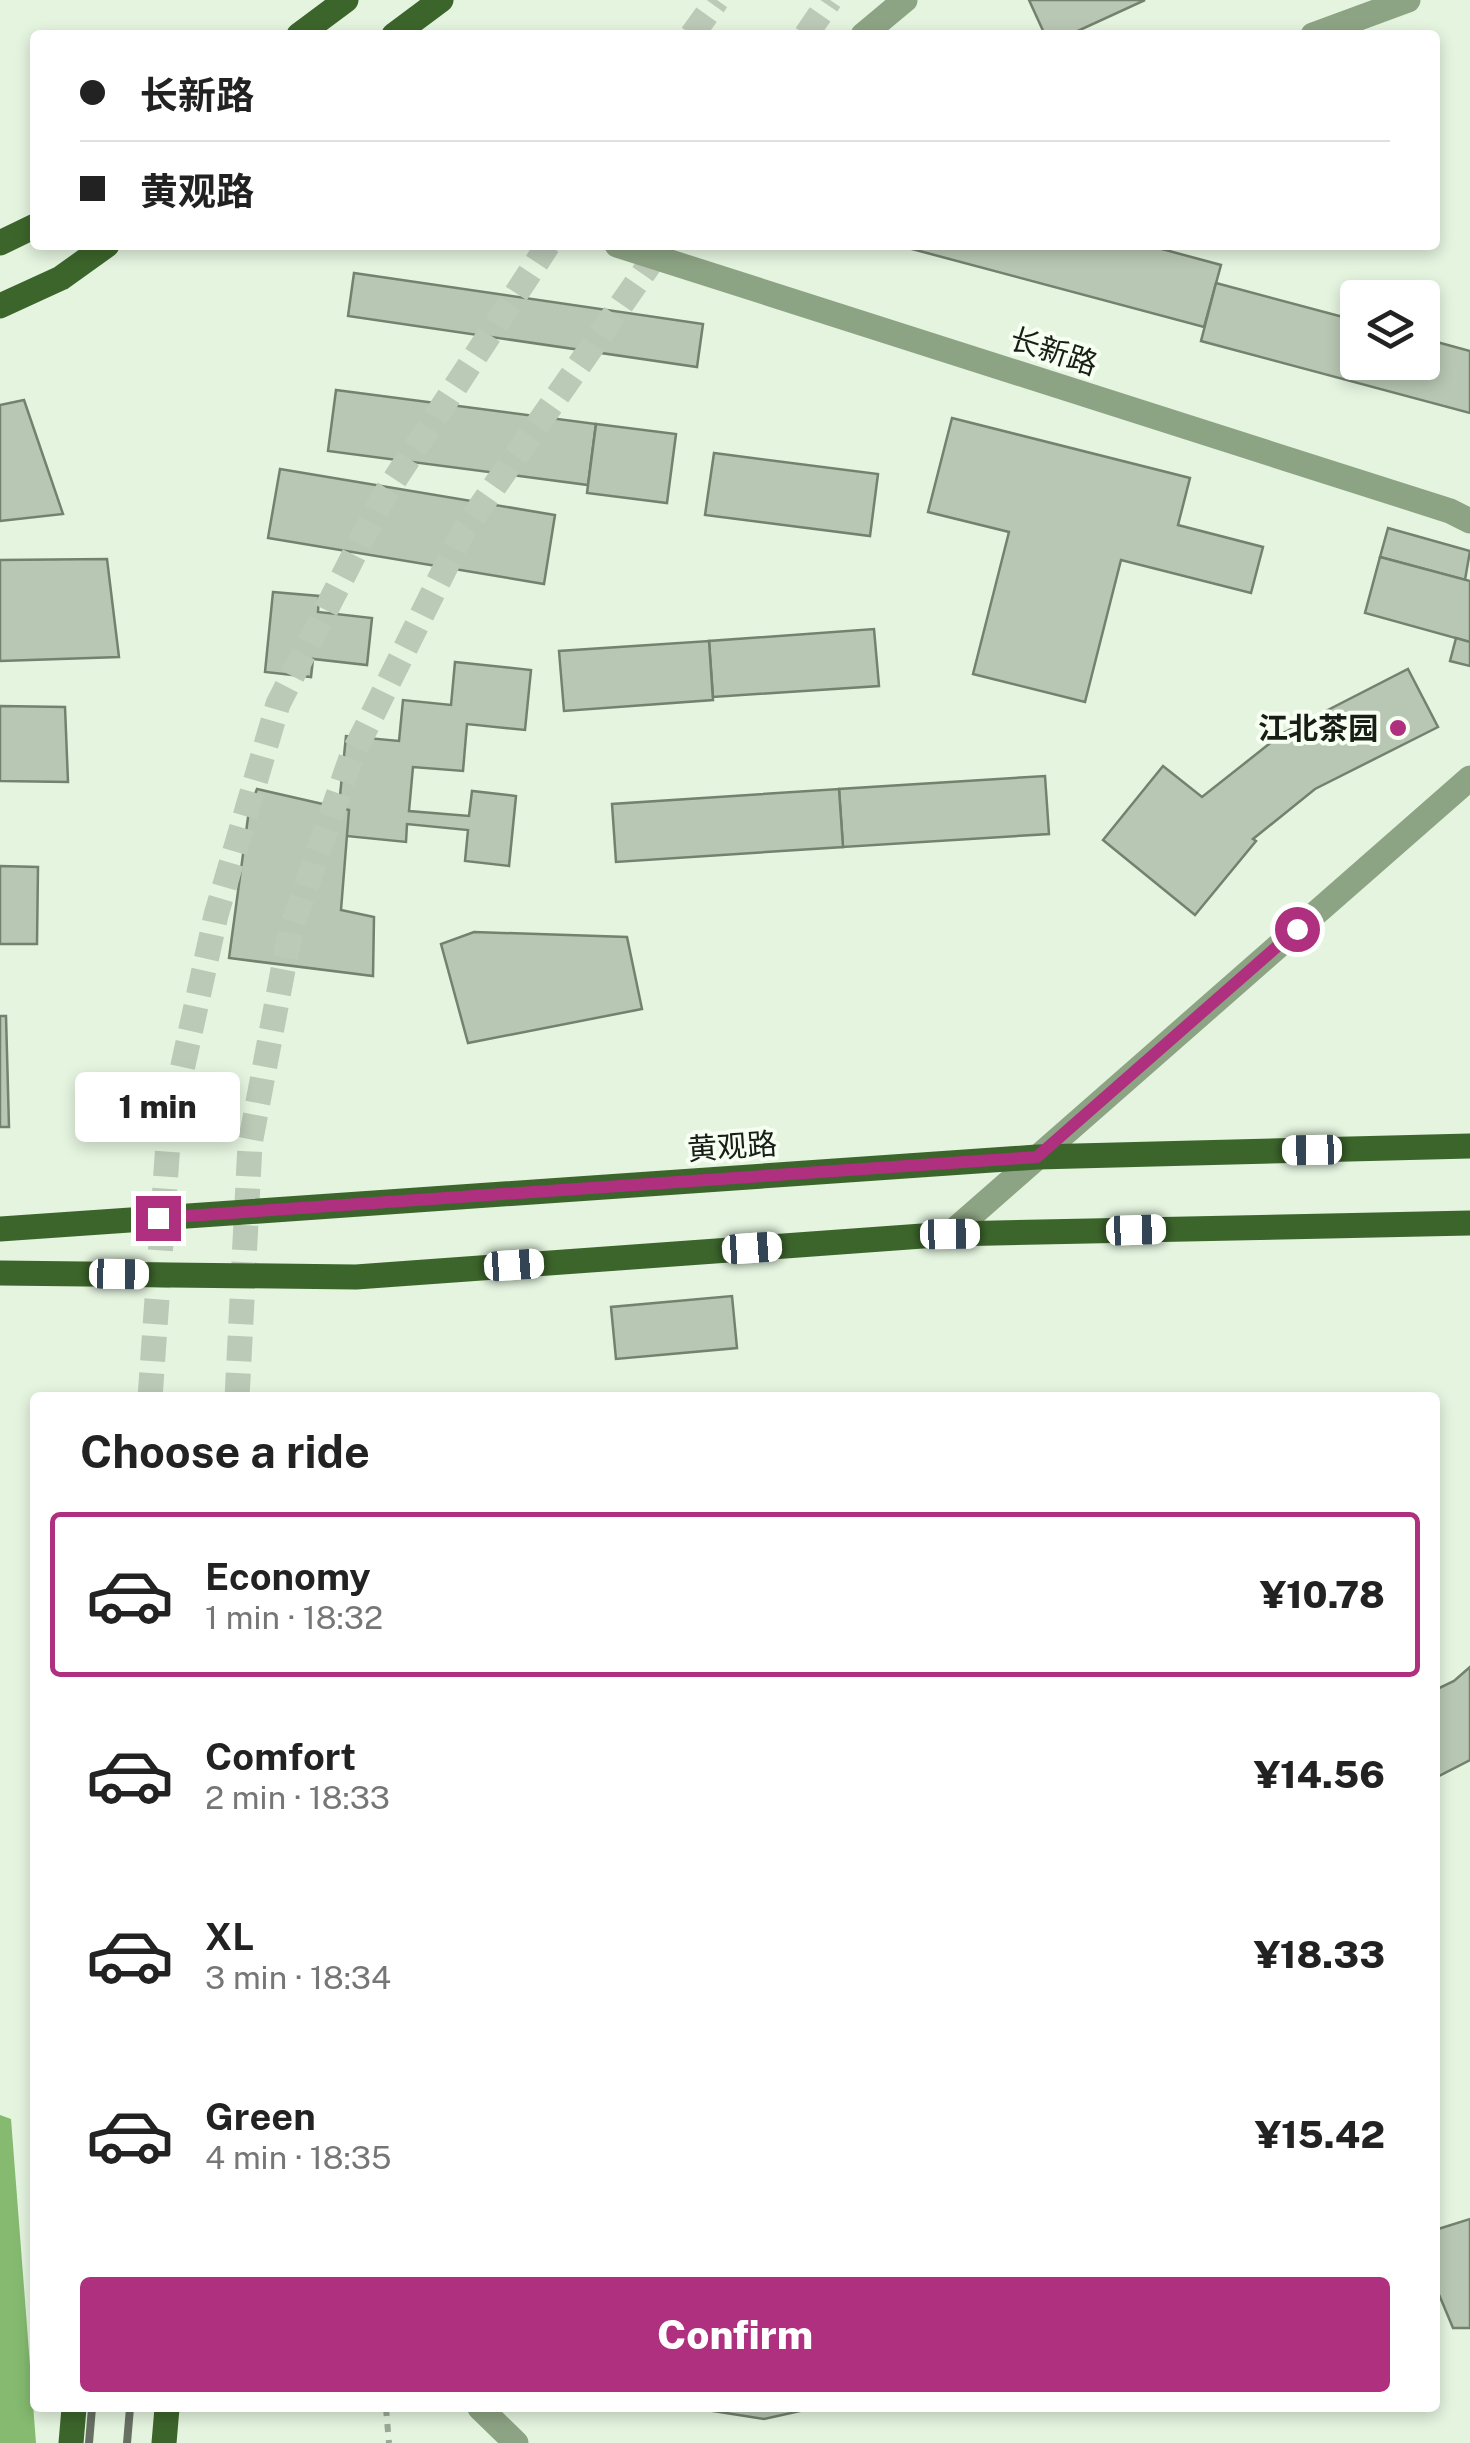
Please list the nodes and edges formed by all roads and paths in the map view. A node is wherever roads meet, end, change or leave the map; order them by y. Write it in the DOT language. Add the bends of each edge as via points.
graph roads {
  1 [pos="346,0"];
  2 [pos="442,0"];
  3 [pos="1408,0"];
  4 [pos="895,16"];
  5 [pos="306,30"];
  6 [pos="401,30"];
  7 [pos="871,30"];
  8 [pos="1327,30"];
  9 [pos="30,228"];
  10 [pos="0,243"];
  11 [pos="100,250"];
  12 [pos="633,250"];
  13 [pos="0,306"];
  14 [pos="1470,521"];
  15 [pos="1470,778"];
  16 [pos="1470,1146"];
  17 [pos="1037,1157"];
  18 [pos="1470,1223"];
  19 [pos="0,1228"];
  20 [pos="950,1234"];
  21 [pos="0,1273"];
  22 [pos="74,2412"];
  23 [pos="167,2412"];
  24 [pos="386,2412"];
  25 [pos="484,2412"];
  26 [pos="71,2443"];
  27 [pos="164,2443"];
  28 [pos="389,2443"];
  29 [pos="516,2443"];
  1 -- 5 [label="main road"];
  2 -- 6 [label="main road"];
  3 -- 8 [label="street"];
  4 -- 7 [label="street"];
  9 -- 10 [label="main road"];
  11 -- 13 [label="main road" via="62,278"];
  12 -- 14 [label="street, 长新路"];
  15 -- 17 [label="street"];
  16 -- 17 [label="main road, 黄观路"];
  17 -- 19 [label="main road, 黄观路"];
  17 -- 20 [label="street"];
  18 -- 20 [label="main road"];
  20 -- 21 [label="main road" via="356,1276"];
  22 -- 26 [label="main road"];
  23 -- 27 [label="main road"];
  24 -- 28 [label="path"];
  25 -- 29 [label="street"];
}
